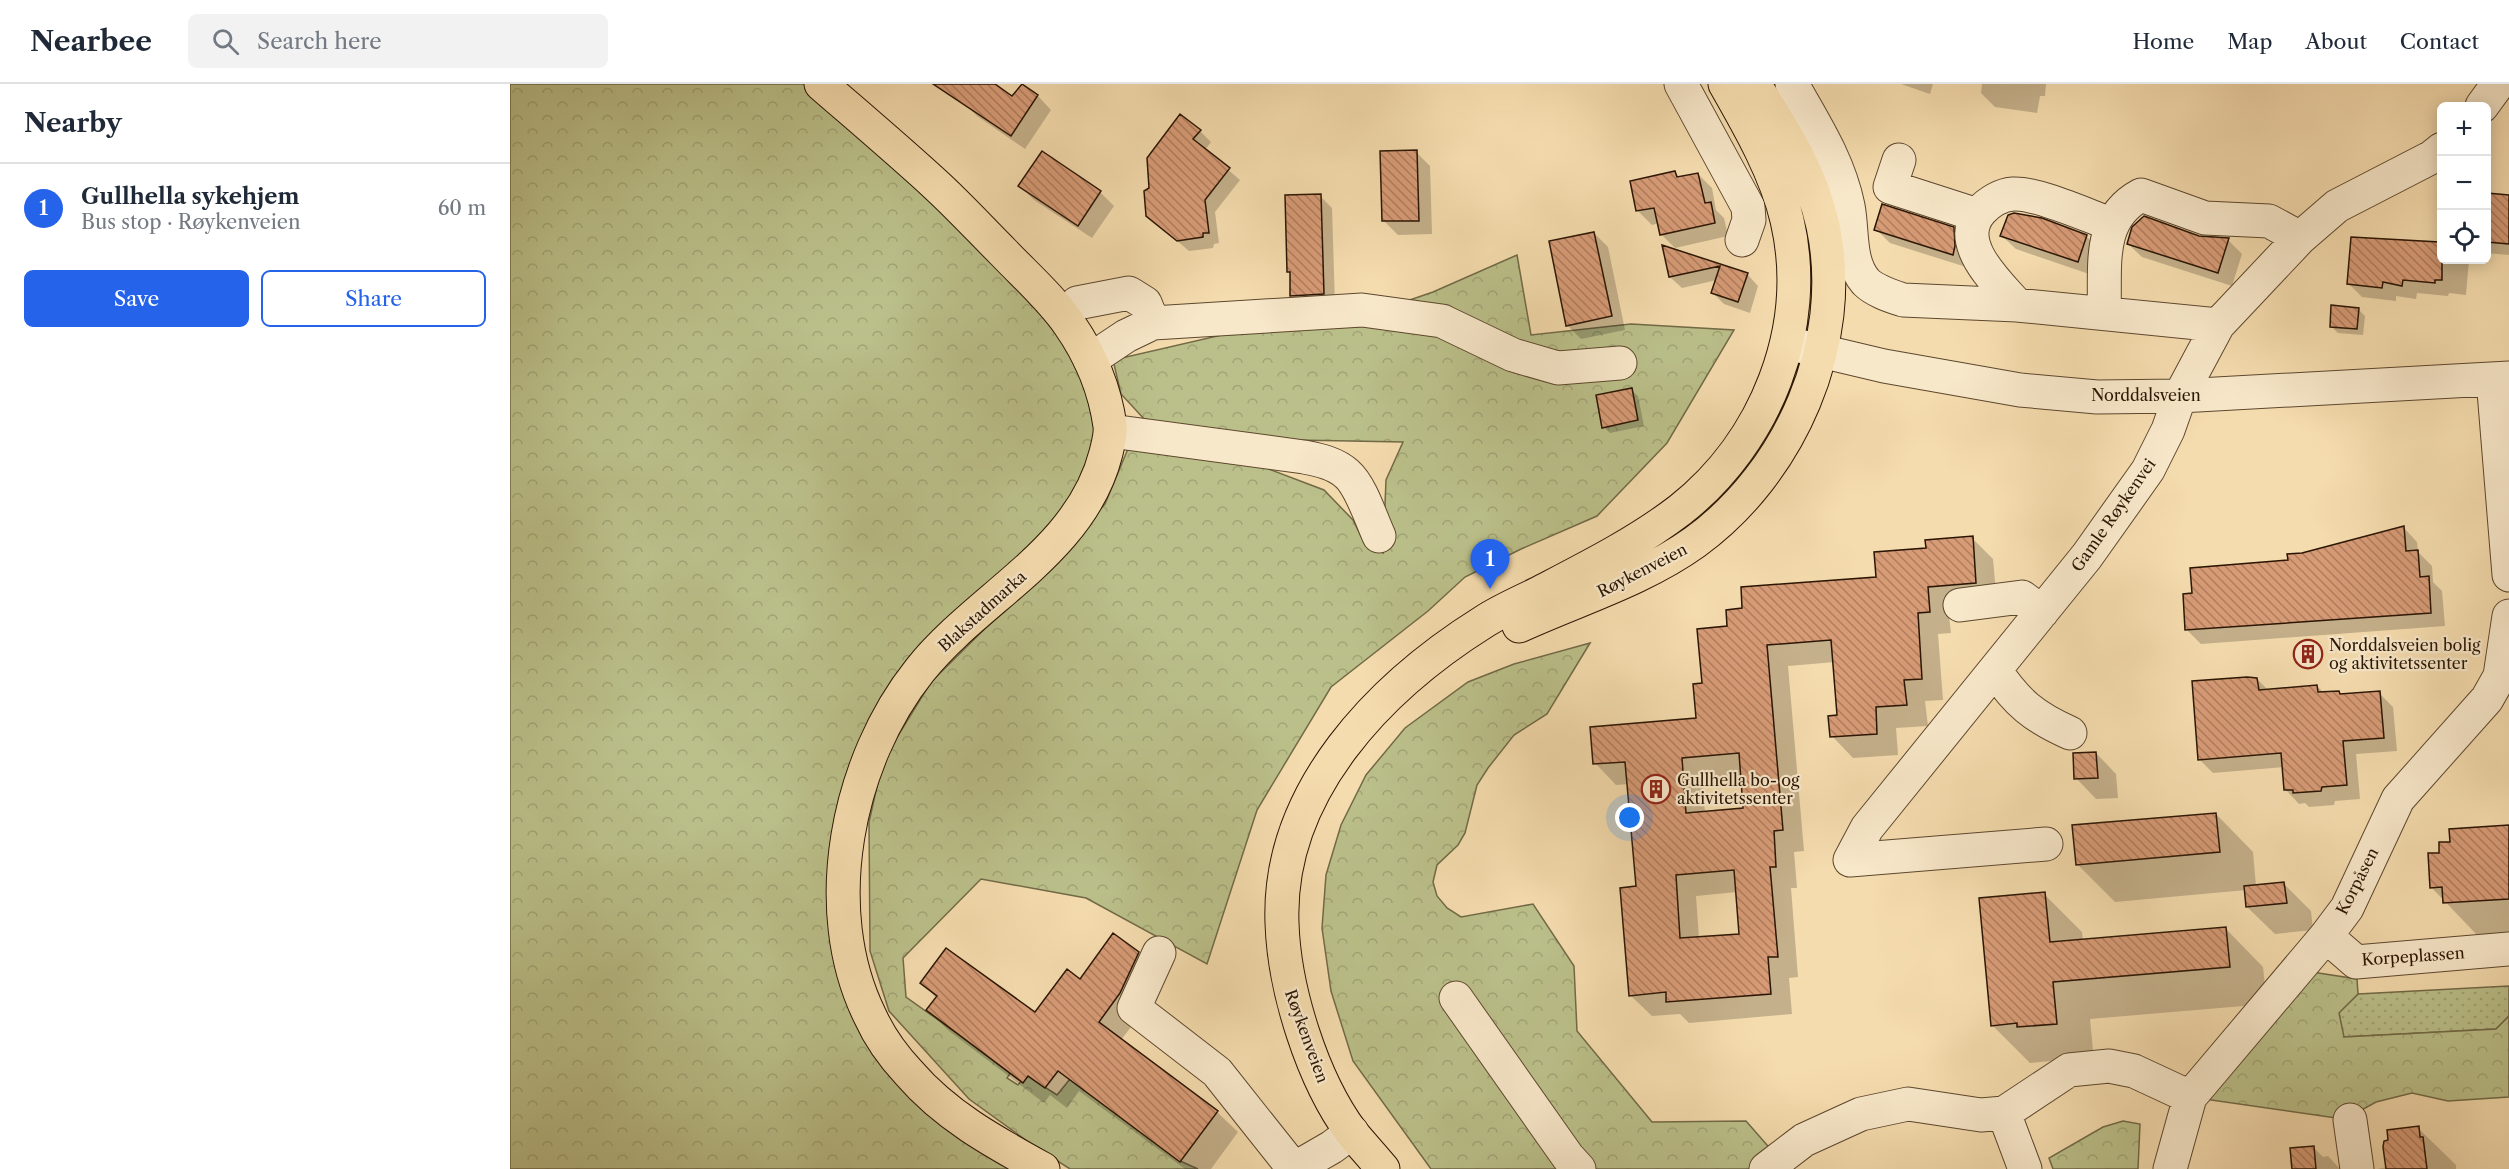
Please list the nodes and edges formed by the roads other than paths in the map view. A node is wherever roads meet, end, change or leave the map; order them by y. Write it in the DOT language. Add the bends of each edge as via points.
graph roads {
  1 [pos="821,84"];
  2 [pos="1681,84"];
  3 [pos="1725,84"];
  4 [pos="1754,84"];
  5 [pos="1792,84"];
  6 [pos="2498,84"];
  7 [pos="2485,102"];
  8 [pos="2437,152"];
  9 [pos="1899,160"];
  10 [pos="1977,215"];
  11 [pos="2111,224"];
  12 [pos="2300,238"];
  13 [pos="1742,240"];
  14 [pos="1077,303"];
  15 [pos="2017,305"];
  16 [pos="2104,312"];
  17 [pos="1153,323"];
  18 [pos="2218,325"];
  19 [pos="1787,343"];
  20 [pos="1821,351"];
  21 [pos="1090,360"];
  22 [pos="1620,363"];
  23 [pos="2501,379"];
  24 [pos="2180,396"];
  25 [pos="1111,431"];
  26 [pos="2506,514"];
  27 [pos="1379,536"];
  28 [pos="2509,575"];
  29 [pos="1960,604"];
  30 [pos="2042,612"];
  31 [pos="2509,616"];
  32 [pos="1995,670"];
  33 [pos="1411,676"];
  34 [pos="2070,733"];
  35 [pos="2046,844"];
  36 [pos="2326,936"];
  37 [pos="2509,949"];
  38 [pos="1159,953"];
  39 [pos="1456,998"];
  40 [pos="2190,1097"];
  41 [pos="2004,1113"];
  42 [pos="2350,1120"];
  43 [pos="1352,1132"];
  44 [pos="1770,1165"];
  45 [pos="1043,1169"];
  46 [pos="1294,1169"];
  47 [pos="1383,1169"];
  48 [pos="1579,1169"];
  49 [pos="2025,1169"];
  50 [pos="2170,1169"];
  51 [pos="2357,1169"];
  1 -- 21 [label="main road, Blakstadmarka" via="938,187 1042,292 1069,323"];
  2 -- 13 [label="street" via="1748,207 1749,220"];
  3 -- 19 [label="main road, Røykenveien" via="1765,161 1786,218 1794,275"];
  4 -- 20 [label="main road, Røykenveien" via="1799,159 1823,226 1829,272"];
  5 -- 15 [label="street" via="1836,162 1848,205 1854,259 1866,282 1903,300"];
  6 -- 7 [label="street"];
  8 -- 12 [label="street, Gamle Røykenvei" via="2337,206"];
  9 -- 10 [label="street" via="1890,187"];
  10 -- 11 [label="street" via="1989,201 2014,194"];
  10 -- 15 [label="street" via="1972,236 1980,262"];
  11 -- 12 [label="street" via="2126,203 2141,195 2205,218 2269,221"];
  11 -- 16 [label="street" via="2106,243"];
  12 -- 18 [label="street, Gamle Røykenvei"];
  14 -- 17 [label="street" via="1129,293 1145,303"];
  15 -- 16 [label="street"];
  16 -- 18 [label="street"];
  17 -- 21 [label="street"];
  17 -- 22 [label="street" via="1362,310 1442,321 1513,356 1558,368"];
  18 -- 24 [label="street, Gamle Røykenvei"];
  19 -- 20 [label="street, Norddalsveien"];
  19 -- 33 [label="main road, Røykenveien" via="1777,379 1742,444 1687,504 1612,553 1486,620"];
  20 -- 24 [label="street, Norddalsveien" via="2020,390 2097,397"];
  20 -- 33 [label="main road, Røykenveien" via="1796,420 1781,447 1752,487 1708,532 1641,574"];
  21 -- 25 [label="main road, Blakstadmarka" via="1104,395"];
  23 -- 24 [label="street, Norddalsveien"];
  23 -- 26 [label="street"];
  24 -- 30 [label="street, Gamle Røykenvei" via="2148,470"];
  25 -- 27 [label="street" via="1328,462 1348,474"];
  25 -- 45 [label="main road, Blakstadmarka" via="1102,468 1071,526 948,640 919,671 894,708 857,795 843,878 845,922 854,973 870,1017 909,1074 963,1122"];
  26 -- 28 [label="street"];
  29 -- 30 [label="street" via="2022,597"];
  30 -- 32 [label="street, Gamle Røykenvei"];
  31 -- 36 [label="street, Korpåsen" via="2500,676 2487,699 2398,798 2347,908"];
  32 -- 34 [label="street" via="2024,707"];
  32 -- 35 [label="street, Gamle Røykenvei" via="1867,828 1850,860"];
  33 -- 43 [label="main road, Røykenveien" via="1362,721 1322,776 1287,862 1281,906 1287,982 1297,1016 1320,1075"];
  36 -- 37 [label="street, Korpeplassen" via="2356,962"];
  36 -- 40 [label="street, Korpåsen"];
  38 -- 46 [label="street" via="1134,1008 1217,1072"];
  39 -- 48 [label="street"];
  40 -- 41 [label="street" via="2134,1071 2109,1066 2069,1070"];
  40 -- 50 [label="street, Korpåsen"];
  41 -- 44 [label="street" via="1981,1115 1908,1104 1861,1114 1804,1140"];
  41 -- 49 [label="street"];
  42 -- 51 [label="street"];
  43 -- 46 [label="street"];
  43 -- 47 [label="main road, Røykenveien"];
}
